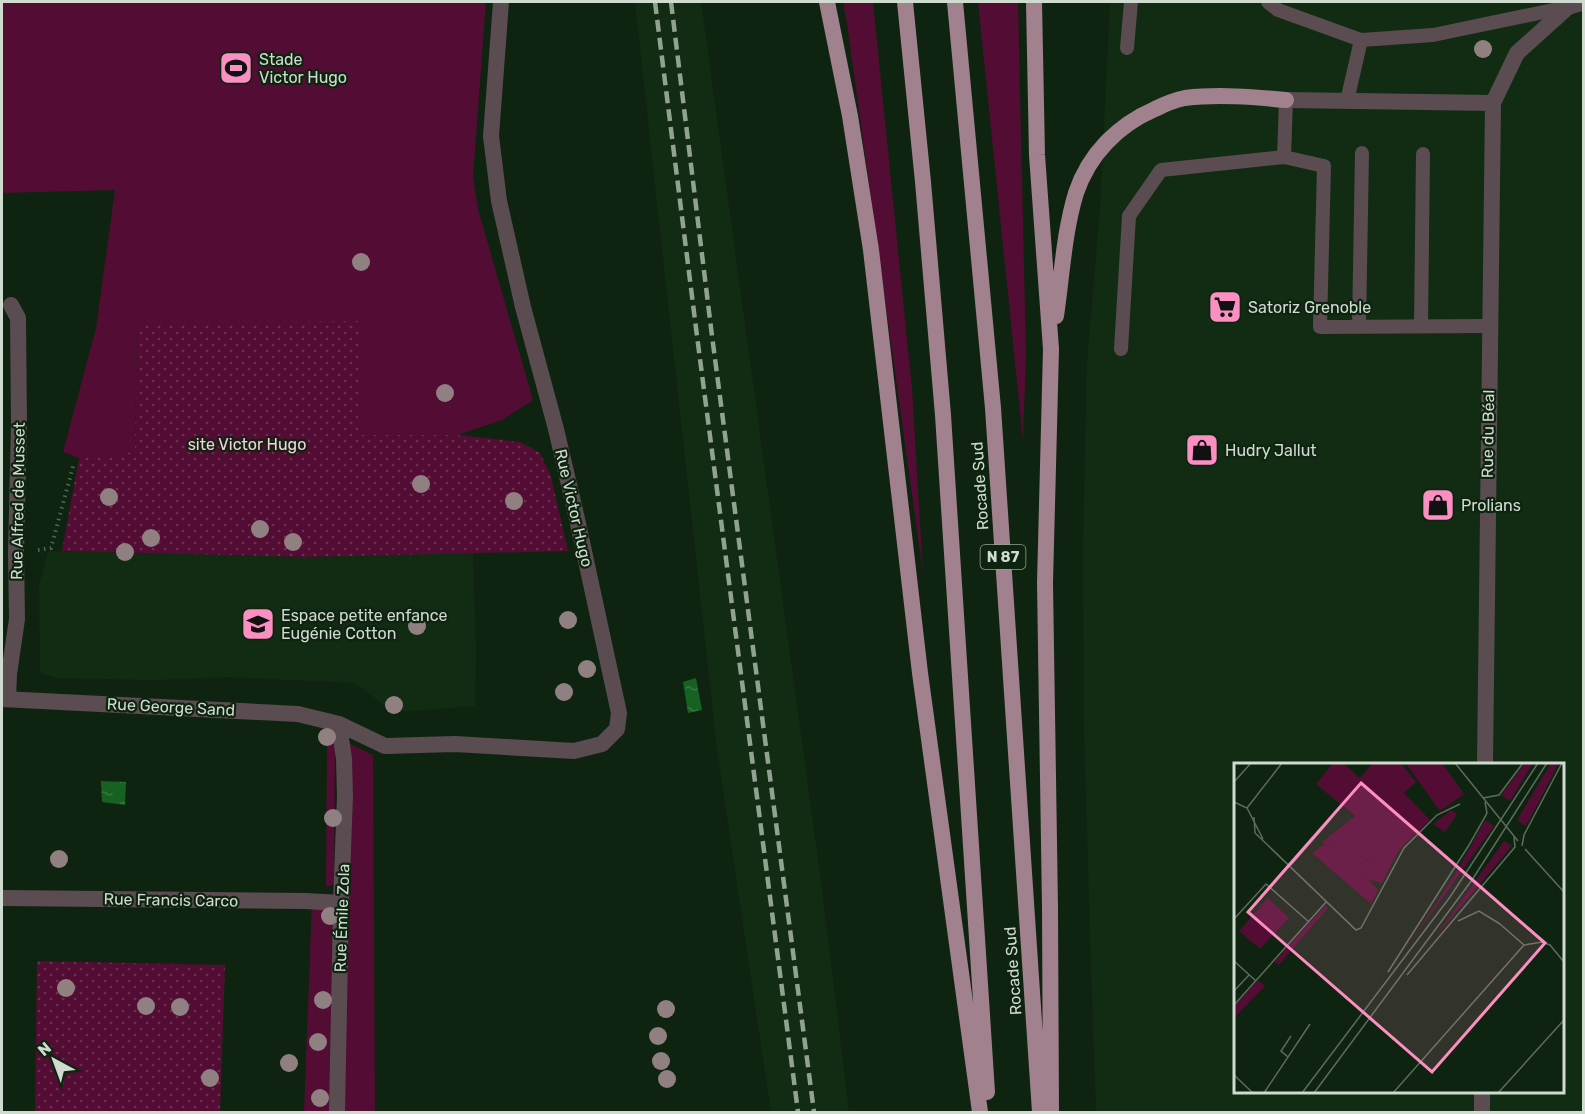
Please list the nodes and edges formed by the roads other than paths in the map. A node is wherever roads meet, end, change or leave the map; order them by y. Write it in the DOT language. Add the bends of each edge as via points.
graph roads {
  1 [pos="501,2"];
  2 [pos="827,2"];
  3 [pos="905,2"];
  4 [pos="956,2"];
  5 [pos="1034,2"];
  6 [pos="1131,2"];
  7 [pos="1268,2"];
  8 [pos="1576,4"];
  9 [pos="1361,40"];
  10 [pos="1127,48"];
  11 [pos="1286,100"];
  12 [pos="1347,101"];
  13 [pos="1492,103"];
  14 [pos="1362,153"];
  15 [pos="1423,154"];
  16 [pos="1284,157"];
  17 [pos="11,305"];
  18 [pos="1422,326"];
  19 [pos="1489,326"];
  20 [pos="1359,327"];
  21 [pos="1051,349"];
  22 [pos="1121,350"];
  23 [pos="5,699"];
  24 [pos="339,724"];
  25 [pos="1485,763"];
  26 [pos="2,898"];
  27 [pos="341,903"];
  28 [pos="1482,1093"];
  29 [pos="337,1113"];
  30 [pos="980,1113"];
  31 [pos="989,1113"];
  32 [pos="1040,1113"];
  33 [pos="1051,1113"];
  34 [pos="1482,1113"];
  1 -- 24 [label="street, Rue Victor Hugo" via="491,136 499,201 578,519 619,713 617,729 602,744 574,751 454,744 385,746"];
  2 -- 30 [label="highway" via="871,250 920,673"];
  3 -- 31 [label="highway, Rocade Sud" via="943,415"];
  4 -- 32 [label="highway, Rocade Sud / N 87" via="993,408"];
  5 -- 21 [label="highway" via="1037,155"];
  6 -- 10 [label="lane"];
  7 -- 9 [label="lane" via="1278,10"];
  8 -- 9 [label="lane" via="1433,35"];
  8 -- 13 [label="street, Rue du Béal" via="1517,53"];
  9 -- 12 [label="lane"];
  11 -- 12 [label="street"];
  11 -- 16 [label="lane"];
  11 -- 21 [label="highway" via="1239,96 1183,99 1135,119 1112,136 1085,170 1076,193"];
  12 -- 13 [label="street"];
  13 -- 19 [label="street, Rue du Béal"];
  14 -- 20 [label="lane"];
  15 -- 18 [label="lane"];
  16 -- 20 [label="lane" via="1324,166 1320,327"];
  16 -- 22 [label="lane" via="1161,170 1129,216"];
  17 -- 23 [label="street, Rue Alfred de Musset" via="18,318 20,425 17,619"];
  18 -- 19 [label="lane"];
  18 -- 20 [label="lane"];
  19 -- 25 [label="street, Rue du Béal"];
  21 -- 33 [label="highway" via="1045,583"];
  23 -- 24 [label="street, Rue George Sand" via="297,714"];
  24 -- 27 [label="street, Rue Émile Zola" via="345,796"];
  26 -- 27 [label="street, Rue Francis Carco"];
  27 -- 29 [label="street, Rue Émile Zola"];
  28 -- 34 [label="street"];
}
